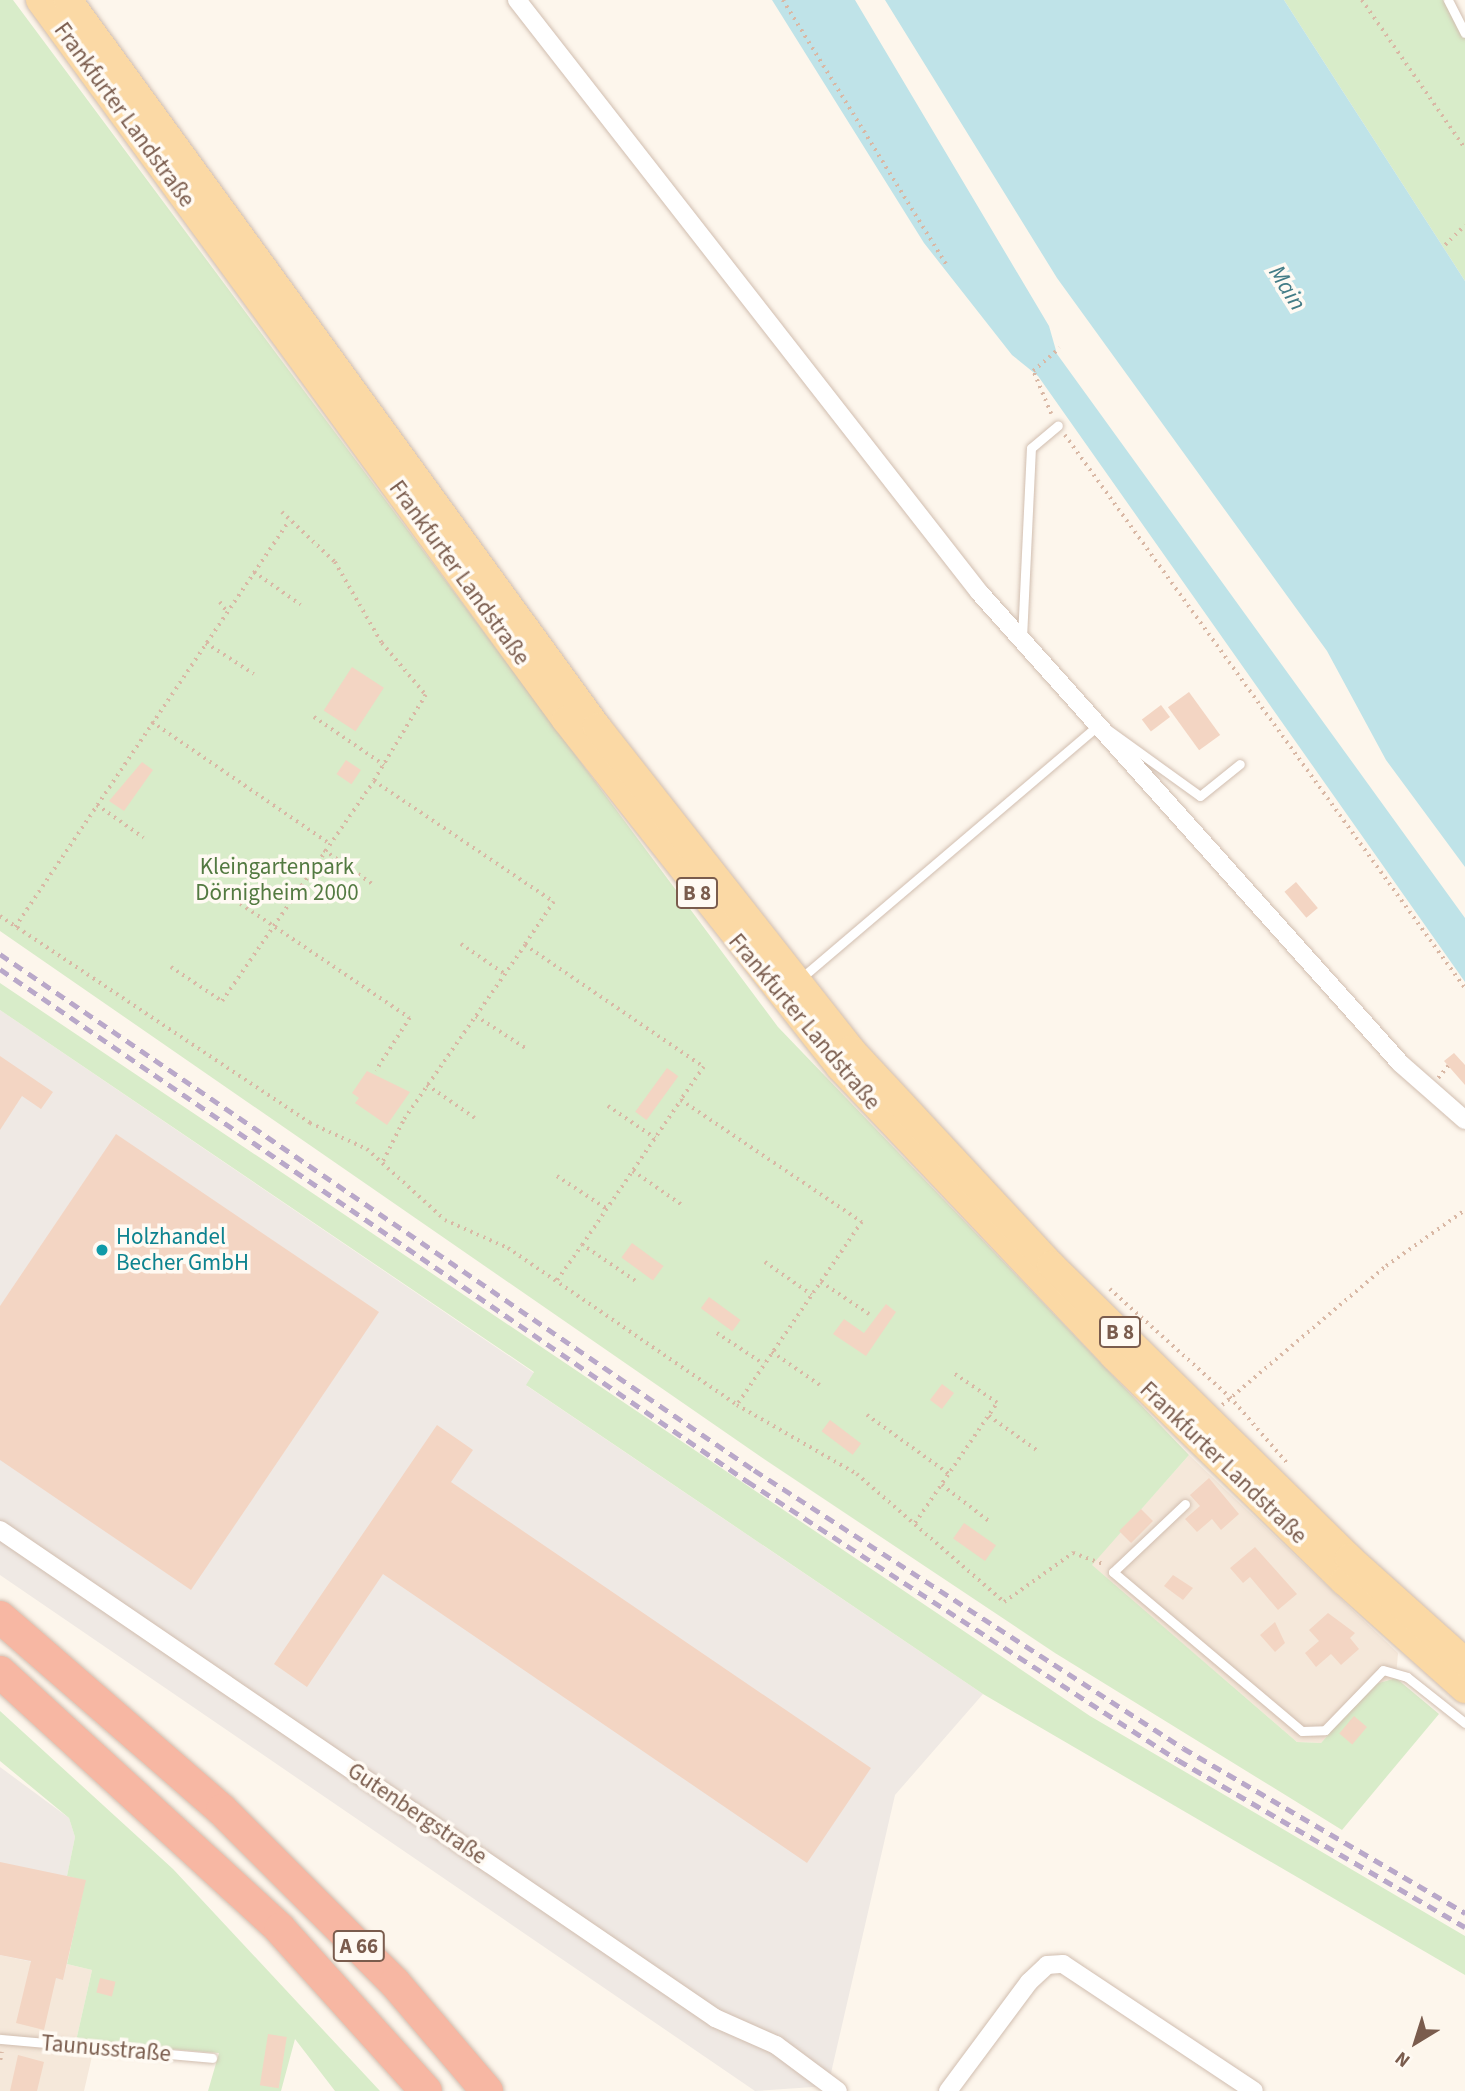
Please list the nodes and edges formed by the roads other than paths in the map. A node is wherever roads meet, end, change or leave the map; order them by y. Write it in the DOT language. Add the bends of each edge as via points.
graph roads {
  1 [pos="40,0"];
  2 [pos="68,0"];
  3 [pos="517,0"];
  4 [pos="1448,0"];
  5 [pos="1465,33"];
  6 [pos="1058,425"];
  7 [pos="1021,642"];
  8 [pos="1100,724"];
  9 [pos="1240,764"];
  10 [pos="796,983"];
  11 [pos="1465,1120"];
  12 [pos="1185,1504"];
  13 [pos="0,1530"];
  14 [pos="0,1617"];
  15 [pos="1465,1662"];
  16 [pos="0,1672"];
  17 [pos="1465,1689"];
  18 [pos="1465,1723"];
  19 [pos="0,2039"];
  20 [pos="212,2058"];
  21 [pos="426,2091"];
  22 [pos="487,2091"];
  23 [pos="838,2091"];
  24 [pos="948,2091"];
  25 [pos="1254,2091"];
  1 -- 17 [label="main road, Frankfurter Landstraße / B 8" via="583,742 840,1067 1114,1356"];
  2 -- 10 [label="main road, Frankfurter Landstraße / B 8" via="589,716"];
  3 -- 7 [label="street"];
  4 -- 5 [label="lane"];
  6 -- 7 [label="lane" via="1031,448"];
  7 -- 8 [label="street"];
  8 -- 9 [label="lane" via="1200,796"];
  8 -- 10 [label="lane"];
  8 -- 11 [label="street" via="1401,1064"];
  10 -- 15 [label="main road, Frankfurter Landstraße / B 8" via="958,1168 1208,1418"];
  12 -- 18 [label="lane" via="1113,1572 1311,1735 1325,1730 1383,1670 1407,1677"];
  13 -- 23 [label="street, Gutenbergstraße" via="715,2018 776,2045"];
  14 -- 22 [label="highway, A 66" via="222,1810 395,1983"];
  16 -- 21 [label="highway, A 66" via="280,1928"];
  19 -- 20 [label="lane, Taunusstraße"];
  24 -- 25 [label="street" via="1030,1982 1047,1965 1063,1964"];
}
